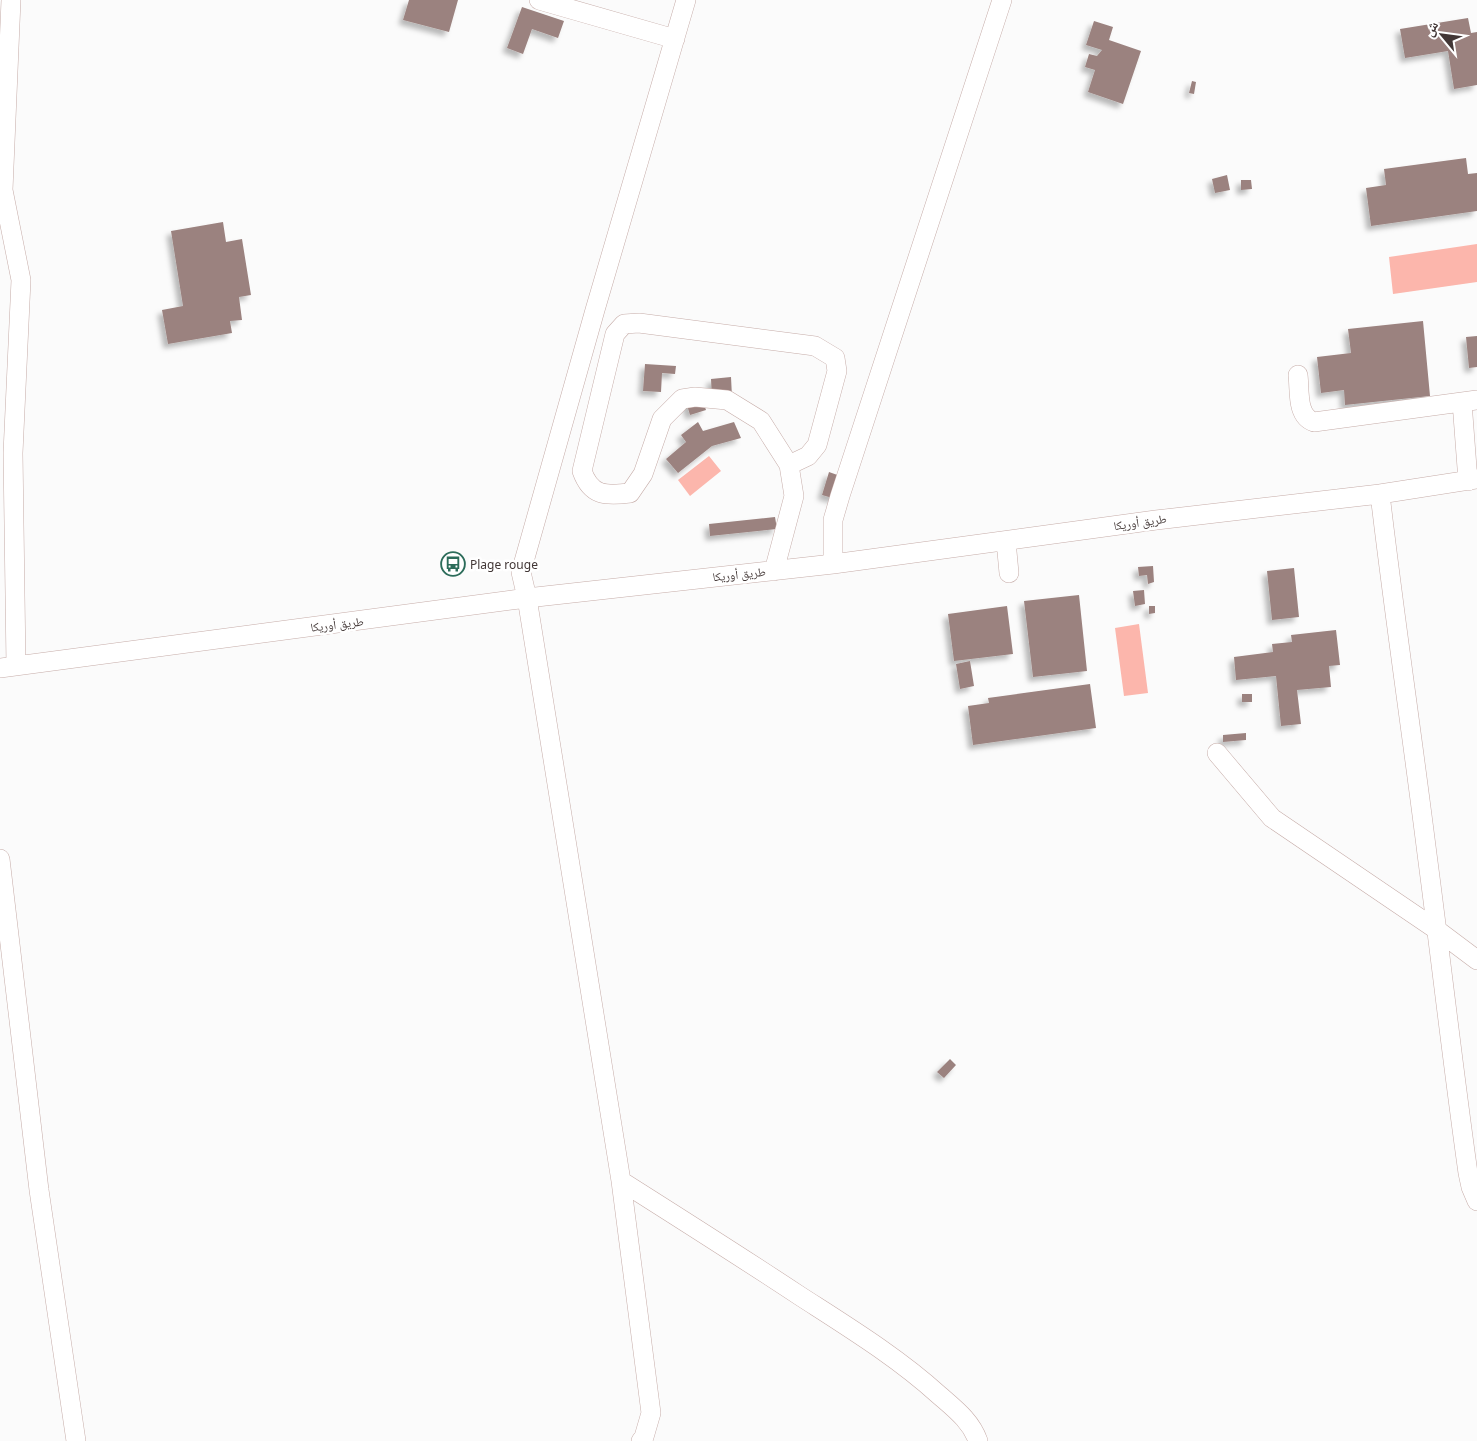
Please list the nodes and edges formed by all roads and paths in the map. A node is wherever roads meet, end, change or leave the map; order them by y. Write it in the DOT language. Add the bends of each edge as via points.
graph roads {
  1 [pos="11,0"];
  2 [pos="539,0"];
  3 [pos="686,0"];
  4 [pos="1002,0"];
  5 [pos="675,39"];
  6 [pos="1298,375"];
  7 [pos="1469,401"];
  8 [pos="789,465"];
  9 [pos="1473,480"];
  10 [pos="1380,494"];
  11 [pos="1006,541"];
  12 [pos="833,564"];
  13 [pos="774,571"];
  14 [pos="1009,573"];
  15 [pos="527,598"];
  16 [pos="8,667"];
  17 [pos="1218,753"];
  18 [pos="0,859"];
  19 [pos="1437,930"];
  20 [pos="1477,960"];
  21 [pos="621,1181"];
  22 [pos="1477,1201"];
  23 [pos="76,1441"];
  24 [pos="641,1441"];
  25 [pos="978,1441"];
  1 -- 16 [label="street" via="3,190 20,280"];
  2 -- 5 [label="street"];
  3 -- 5 [label="street"];
  4 -- 12 [label="street" via="840,496 833,520"];
  5 -- 15 [label="street" via="521,572"];
  6 -- 7 [label="street" via="1302,410 1306,418 1314,422"];
  7 -- 9 [label="street"];
  8 -- 8 [label="street" via="761,421 727,400 696,397 682,399 662,419 643,474 630,493 616,495 594,491 586,483 582,471 615,334 624,324 639,323 815,346 835,358 837,371 817,445 808,456"];
  8 -- 13 [label="street" via="794,496"];
  9 -- 10 [label="street, طريق أوريكا"];
  10 -- 11 [label="street, طريق أوريكا"];
  10 -- 19 [label="street"];
  11 -- 12 [label="street, طريق أوريكا"];
  11 -- 14 [label="street"];
  12 -- 13 [label="street, طريق أوريكا"];
  13 -- 15 [label="street, طريق أوريكا"];
  15 -- 16 [label="street, طريق أوريكا"];
  15 -- 21 [label="street"];
  17 -- 19 [label="street" via="1272,818"];
  18 -- 23 [label="street" via="38,1190"];
  19 -- 20 [label="street"];
  19 -- 22 [label="street" via="1468,1173"];
  21 -- 24 [label="street" via="651,1413"];
  21 -- 25 [label="street" via="914,1373 962,1415"];
}
